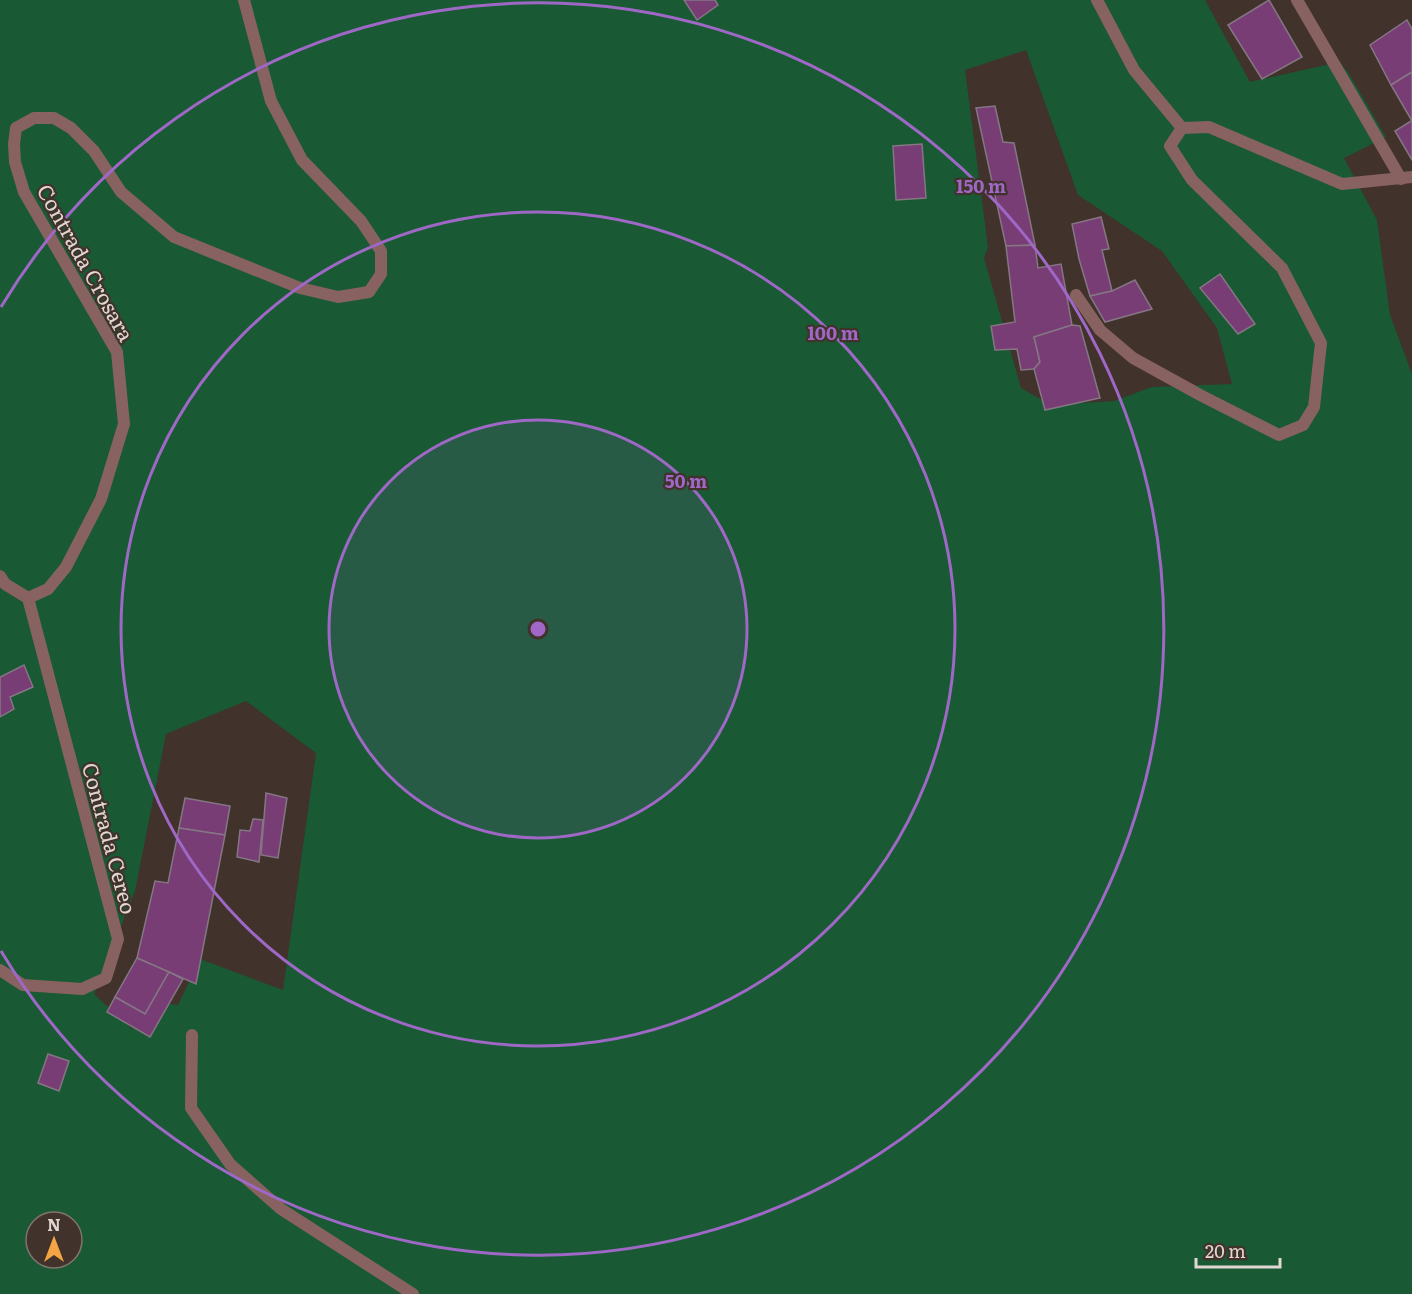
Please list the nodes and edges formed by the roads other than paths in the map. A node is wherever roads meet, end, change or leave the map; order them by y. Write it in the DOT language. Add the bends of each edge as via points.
graph roads {
  1 [pos="244,0"];
  2 [pos="1097,0"];
  3 [pos="1297,0"];
  4 [pos="1182,128"];
  5 [pos="1406,178"];
  6 [pos="1076,295"];
  7 [pos="0,576"];
  8 [pos="28,598"];
  9 [pos="0,970"];
  10 [pos="192,1035"];
  11 [pos="413,1294"];
  1 -- 8 [label="street, Contrada Crosara" via="271,101 302,160 361,221 381,251 381,274 369,292 338,297 300,288 174,237 122,192 71,128 54,118 34,118 16,128 15,162 24,192 117,352 124,424 101,499 66,567 48,589"];
  2 -- 4 [label="street" via="1134,70"];
  3 -- 5 [label="street"];
  4 -- 5 [label="street" via="1209,127 1342,184"];
  4 -- 6 [label="street" via="1170,146 1192,180 1282,268 1321,343 1314,407 1302,425 1279,435 1133,358 1100,330"];
  7 -- 8 [label="street" via="5,584"];
  8 -- 9 [label="street, Contrada Cereo" via="118,939 106,978 82,989 23,985"];
  10 -- 11 [label="street" via="191,1108 230,1164 281,1209"];
}
